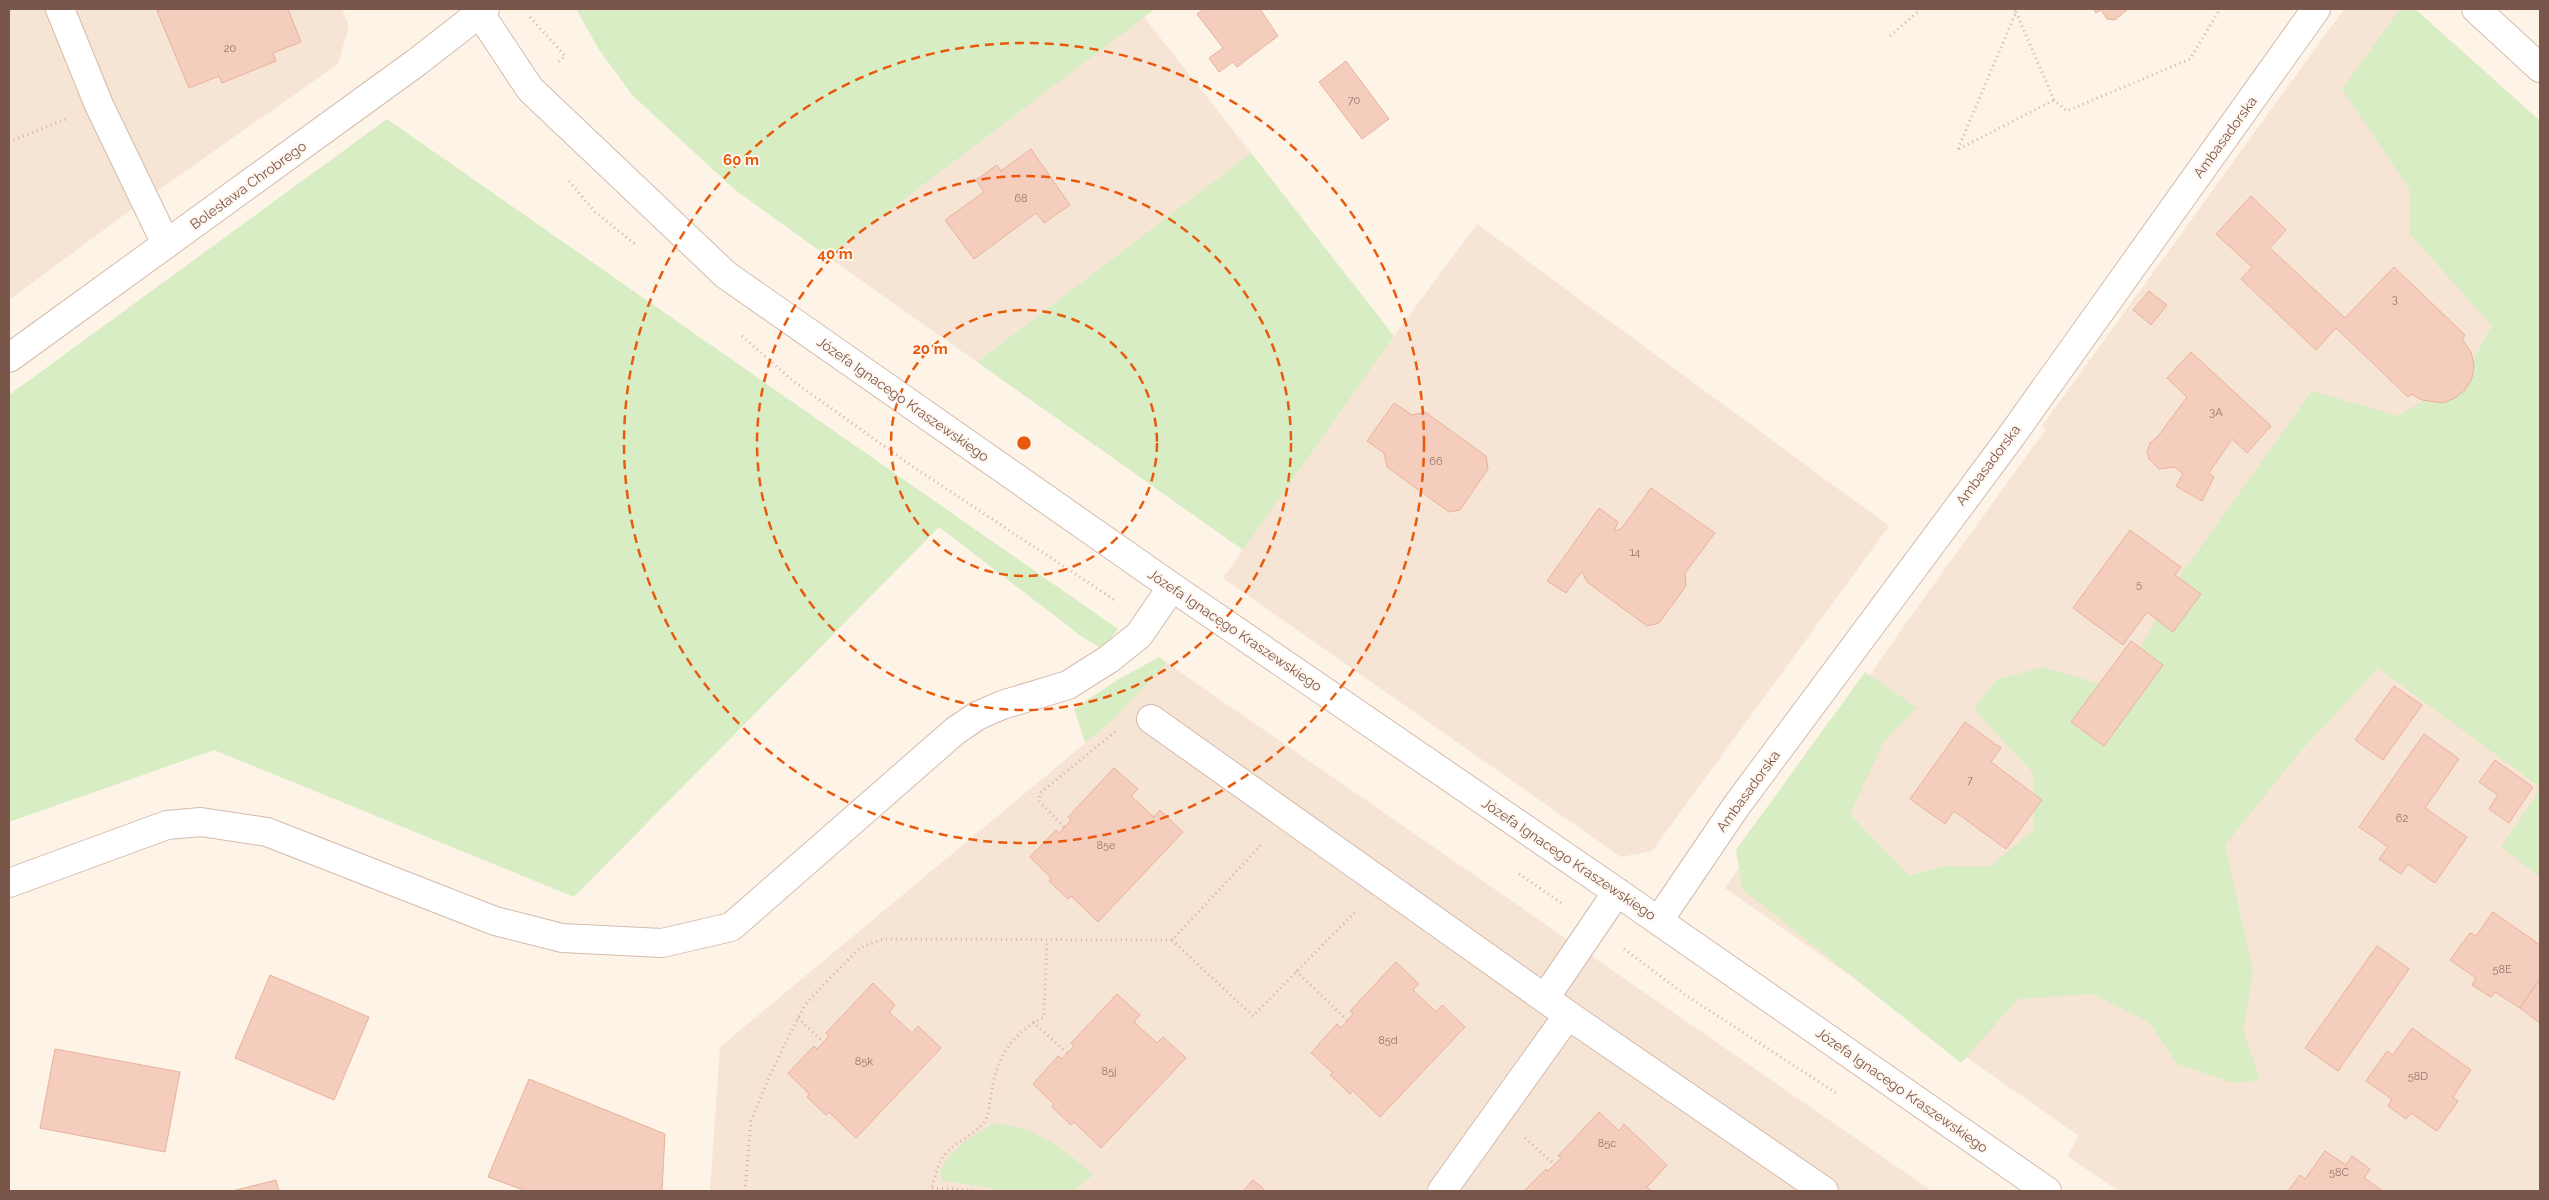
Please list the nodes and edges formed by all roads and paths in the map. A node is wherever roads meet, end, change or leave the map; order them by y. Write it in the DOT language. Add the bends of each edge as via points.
graph roads {
  1 [pos="60,9"];
  2 [pos="1921,9"];
  3 [pos="2220,9"];
  4 [pos="2316,9"];
  5 [pos="2476,9"];
  6 [pos="480,10"];
  7 [pos="2015,10"];
  8 [pos="1890,36"];
  9 [pos="2540,68"];
  10 [pos="2054,100"];
  11 [pos="99,105"];
  12 [pos="9,142"];
  13 [pos="166,244"];
  14 [pos="9,358"];
  15 [pos="1172,587"];
  16 [pos="1151,719"];
  17 [pos="1119,729"];
  18 [pos="1064,827"];
  19 [pos="1266,839"];
  20 [pos="9,884"];
  21 [pos="1617,892"];
  22 [pos="1362,904"];
  23 [pos="1659,920"];
  24 [pos="1047,940"];
  25 [pos="1172,940"];
  26 [pos="1296,971"];
  27 [pos="1545,998"];
  28 [pos="1568,1015"];
  29 [pos="798,1018"];
  30 [pos="1347,1020"];
  31 [pos="1033,1022"];
  32 [pos="823,1042"];
  33 [pos="1067,1053"];
  34 [pos="1520,1133"];
  35 [pos="1555,1165"];
  36 [pos="931,1189"];
  37 [pos="745,1191"];
  38 [pos="982,1191"];
  39 [pos="1094,1191"];
  40 [pos="1100,1191"];
  41 [pos="1442,1191"];
  42 [pos="1824,1191"];
  43 [pos="2047,1191"];
  1 -- 11 [label="street"];
  2 -- 8 [label="path"];
  3 -- 10 [label="path" via="2190,59 2067,111"];
  4 -- 23 [label="street, Ambasadorska" via="2007,442 1737,805"];
  5 -- 9 [label="street"];
  6 -- 13 [label="street, Bolesława Chrobrego" via="417,62"];
  6 -- 15 [label="street, Józefa Ignacego Kraszewskiego" via="530,89 726,274"];
  7 -- 10 [label="path"];
  7 -- 10 [label="path" via="1958,149"];
  11 -- 12 [label="path"];
  11 -- 13 [label="street"];
  13 -- 14 [label="street, Bolesława Chrobrego"];
  15 -- 20 [label="street" via="1139,635 1109,659 1068,685 977,716 730,927 662,943 562,938 495,921 267,832 201,822 168,825"];
  15 -- 21 [label="street, Józefa Ignacego Kraszewskiego"];
  16 -- 27 [label="street"];
  17 -- 18 [label="path" via="1040,793 1039,800"];
  19 -- 25 [label="path"];
  21 -- 23 [label="street, Józefa Ignacego Kraszewskiego"];
  21 -- 27 [label="street"];
  22 -- 26 [label="path"];
  23 -- 43 [label="street, Józefa Ignacego Kraszewskiego"];
  24 -- 25 [label="path"];
  24 -- 29 [label="path" via="883,939 872,942 860,948 824,984"];
  24 -- 31 [label="path" via="1044,1016"];
  25 -- 26 [label="path" via="1253,1016"];
  26 -- 30 [label="path"];
  27 -- 28 [label="street"];
  28 -- 41 [label="street"];
  28 -- 42 [label="street"];
  29 -- 32 [label="path"];
  29 -- 37 [label="path" via="751,1121"];
  31 -- 33 [label="path"];
  31 -- 36 [label="path" via="1014,1038 996,1068 988,1116 945,1154 936,1169"];
  34 -- 35 [label="path"];
  36 -- 38 [label="path"];
  39 -- 40 [label="path"];
}
